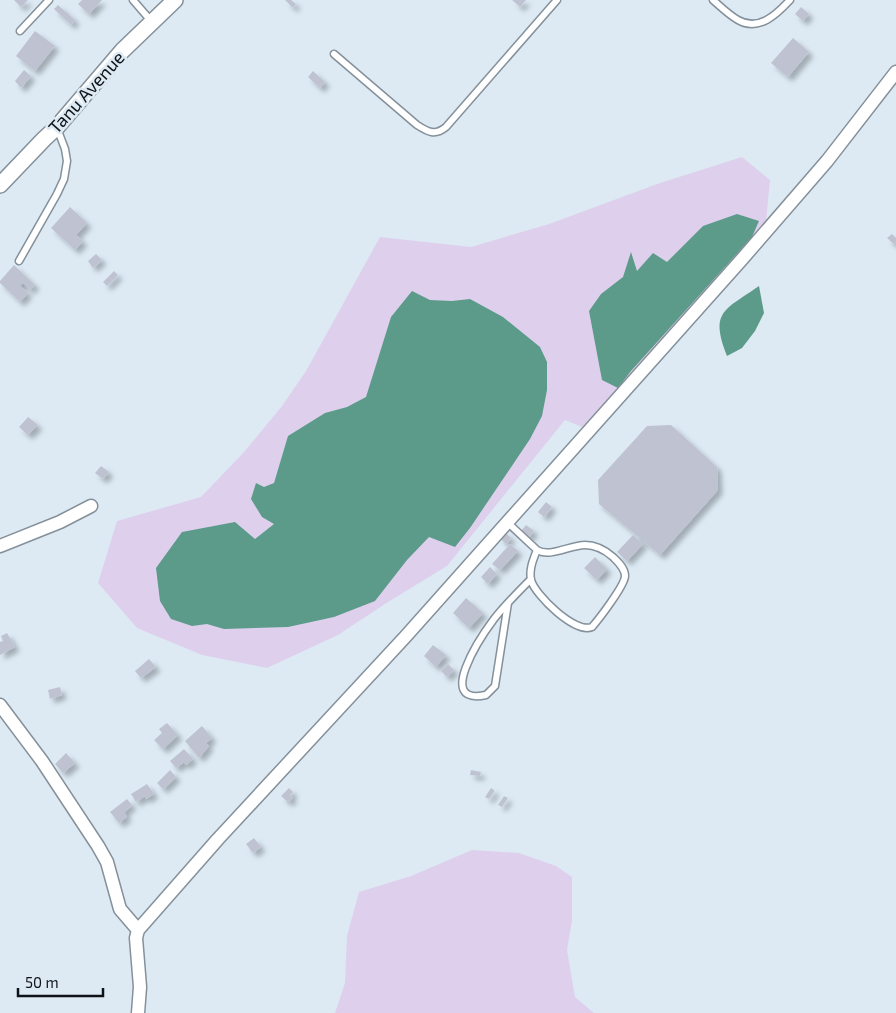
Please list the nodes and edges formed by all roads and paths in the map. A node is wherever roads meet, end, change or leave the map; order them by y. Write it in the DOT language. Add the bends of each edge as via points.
graph roads {
  1 [pos="49,0"];
  2 [pos="133,0"];
  3 [pos="175,0"];
  4 [pos="557,0"];
  5 [pos="713,0"];
  6 [pos="790,0"];
  7 [pos="152,23"];
  8 [pos="20,31"];
  9 [pos="334,54"];
  10 [pos="896,72"];
  11 [pos="57,127"];
  12 [pos="0,185"];
  13 [pos="19,261"];
  14 [pos="92,506"];
  15 [pos="508,523"];
  16 [pos="0,546"];
  17 [pos="537,550"];
  18 [pos="531,579"];
  19 [pos="508,603"];
  20 [pos="0,705"];
  21 [pos="138,930"];
  22 [pos="138,1013"];
  1 -- 8 [label="lane"];
  2 -- 7 [label="lane"];
  3 -- 7 [label="street, Tanu Avenue"];
  4 -- 9 [label="lane" via="446,127 436,133 418,125"];
  5 -- 6 [label="lane" via="740,22 750,24 770,20"];
  7 -- 11 [label="street, Tanu Avenue" via="122,51"];
  10 -- 15 [label="street" via="827,161 750,251"];
  11 -- 12 [label="street, Tanu Avenue"];
  11 -- 13 [label="lane" via="67,161 64,179"];
  14 -- 16 [label="street"];
  15 -- 17 [label="lane"];
  15 -- 21 [label="street"];
  17 -- 18 [label="lane"];
  17 -- 18 [label="lane" via="548,553 573,546 594,546 624,568 625,576 596,622 587,629 564,618 537,592"];
  18 -- 19 [label="lane"];
  19 -- 19 [label="lane" via="475,649 462,687 466,694 486,695 495,686"];
  20 -- 21 [label="street" via="98,846 120,909"];
  21 -- 22 [label="street"];
}
